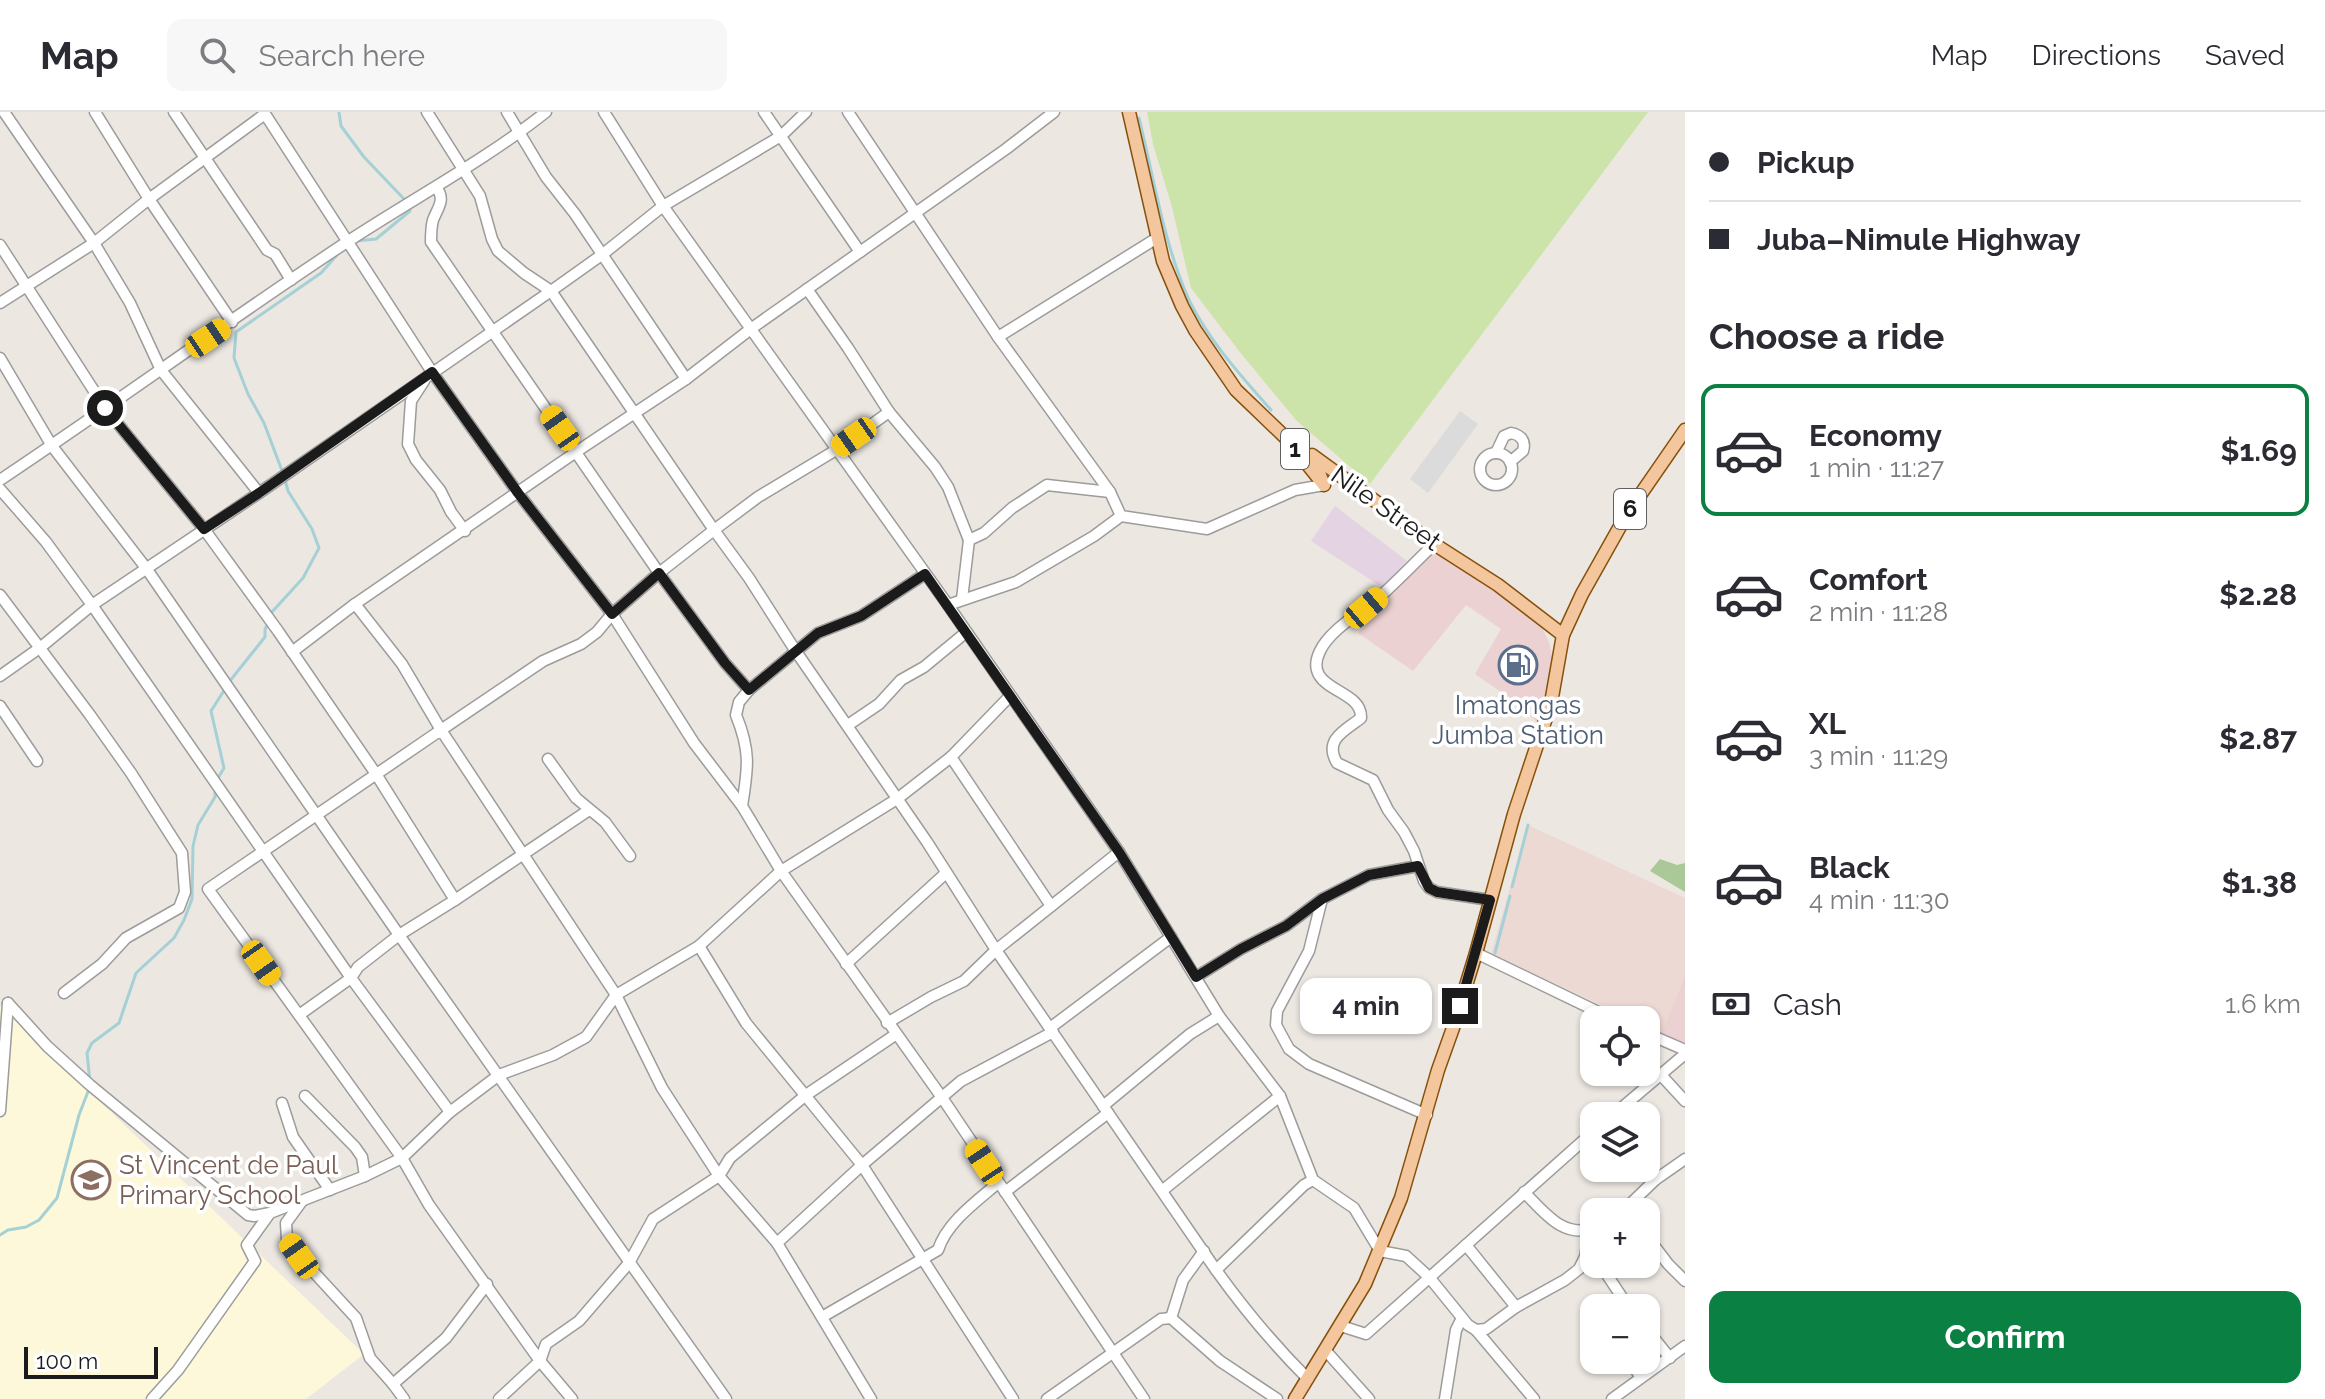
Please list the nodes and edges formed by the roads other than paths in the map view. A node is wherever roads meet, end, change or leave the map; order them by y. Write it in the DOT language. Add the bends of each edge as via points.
graph roads {
  1 [pos="95,112"];
  2 [pos="174,112"];
  3 [pos="427,112"];
  4 [pos="507,112"];
  5 [pos="546,112"];
  6 [pos="604,112"];
  7 [pos="764,112"];
  8 [pos="806,112"];
  9 [pos="848,112"];
  10 [pos="1054,112"];
  11 [pos="1129,112"];
  12 [pos="2,113"];
  13 [pos="264,113"];
  14 [pos="521,132"];
  15 [pos="781,136"];
  16 [pos="206,159"];
  17 [pos="464,171"];
  18 [pos="436,187"];
  19 [pos="149,199"];
  20 [pos="663,206"];
  21 [pos="914,214"];
  22 [pos="1157,238"];
  23 [pos="347,242"];
  24 [pos="94,243"];
  25 [pos="0,245"];
  26 [pos="860,252"];
  27 [pos="603,254"];
  28 [pos="291,280"];
  29 [pos="25,287"];
  30 [pos="807,289"];
  31 [pos="551,291"];
  32 [pos="0,303"];
  33 [pos="232,322"];
  34 [pos="752,328"];
  35 [pos="493,331"];
  36 [pos="998,337"];
  37 [pos="0,358"];
  38 [pos="161,370"];
  39 [pos="429,374"];
  40 [pos="686,379"];
  41 [pos="105,408"];
  42 [pos="889,412"];
  43 [pos="634,413"];
  44 [pos="1685,431"];
  45 [pos="52,446"];
  46 [pos="836,450"];
  47 [pos="576,452"];
  48 [pos="1496,453"];
  49 [pos="1510,462"];
  50 [pos="0,480"];
  51 [pos="1324,485"];
  52 [pos="0,489"];
  53 [pos="1110,492"];
  54 [pos="259,493"];
  55 [pos="518,493"];
  56 [pos="1121,516"];
  57 [pos="204,529"];
  58 [pos="714,530"];
  59 [pos="465,531"];
  60 [pos="969,540"];
  61 [pos="1434,544"];
  62 [pos="146,568"];
  63 [pos="659,573"];
  64 [pos="925,574"];
  65 [pos="0,595"];
  66 [pos="962,599"];
  67 [pos="355,604"];
  68 [pos="92,605"];
  69 [pos="948,605"];
  70 [pos="612,614"];
  71 [pos="964,634"];
  72 [pos="1563,635"];
  73 [pos="41,647"];
  74 [pos="795,650"];
  75 [pos="292,652"];
  76 [pos="0,676"];
  77 [pos="749,690"];
  78 [pos="1010,696"];
  79 [pos="0,706"];
  80 [pos="848,725"];
  81 [pos="441,730"];
  82 [pos="951,757"];
  83 [pos="548,759"];
  84 [pos="37,761"];
  85 [pos="376,774"];
  86 [pos="897,799"];
  87 [pos="742,806"];
  88 [pos="589,810"];
  89 [pos="316,815"];
  90 [pos="264,851"];
  91 [pos="1119,852"];
  92 [pos="521,854"];
  93 [pos="630,856"];
  94 [pos="1418,866"];
  95 [pos="781,871"];
  96 [pos="946,873"];
  97 [pos="1322,899"];
  98 [pos="455,900"];
  99 [pos="1490,900"];
  100 [pos="1051,906"];
  101 [pos="399,935"];
  102 [pos="1171,937"];
  103 [pos="699,946"];
  104 [pos="996,950"];
  105 [pos="1476,953"];
  106 [pos="846,964"];
  107 [pos="1196,977"];
  108 [pos="351,978"];
  109 [pos="64,993"];
  110 [pos="616,995"];
  111 [pos="4,1003"];
  112 [pos="1586,1006"];
  113 [pos="299,1015"];
  114 [pos="1219,1016"];
  115 [pos="887,1023"];
  116 [pos="1052,1030"];
  117 [pos="895,1035"];
  118 [pos="1660,1040"];
  119 [pos="1685,1052"];
  120 [pos="499,1075"];
  121 [pos="1661,1075"];
  122 [pos="806,1095"];
  123 [pos="305,1096"];
  124 [pos="1280,1096"];
  125 [pos="943,1099"];
  126 [pos="1685,1101"];
  127 [pos="1629,1102"];
  128 [pos="282,1103"];
  129 [pos="1105,1109"];
  130 [pos="0,1111"];
  131 [pos="450,1112"];
  132 [pos="1427,1115"];
  133 [pos="1580,1143"];
  134 [pos="402,1158"];
  135 [pos="1685,1159"];
  136 [pos="862,1165"];
  137 [pos="365,1176"];
  138 [pos="719,1176"];
  139 [pos="1660,1176"];
  140 [pos="1313,1180"];
  141 [pos="1653,1182"];
  142 [pos="1001,1188"];
  143 [pos="330,1190"];
  144 [pos="1163,1190"];
  145 [pos="1524,1192"];
  146 [pos="1637,1198"];
  147 [pos="303,1200"];
  148 [pos="270,1213"];
  149 [pos="1580,1231"];
  150 [pos="777,1243"];
  151 [pos="1466,1245"];
  152 [pos="1204,1251"];
  153 [pos="1380,1251"];
  154 [pos="1660,1253"];
  155 [pos="923,1260"];
  156 [pos="629,1263"];
  157 [pos="1580,1267"];
  158 [pos="1216,1270"];
  159 [pos="1429,1277"];
  160 [pos="1685,1281"];
  161 [pos="487,1284"];
  162 [pos="1516,1307"];
  163 [pos="822,1317"];
  164 [pos="1171,1318"];
  165 [pos="1462,1318"];
  166 [pos="1341,1326"];
  167 [pos="1476,1330"];
  168 [pos="1660,1346"];
  169 [pos="1685,1346"];
  170 [pos="1326,1351"];
  171 [pos="1112,1353"];
  172 [pos="1670,1358"];
  173 [pos="540,1361"];
  174 [pos="1639,1374"];
  175 [pos="1641,1377"];
  176 [pos="1308,1379"];
  177 [pos="393,1384"];
  178 [pos="152,1399"];
  179 [pos="404,1399"];
  180 [pos="499,1399"];
  181 [pos="572,1399"];
  182 [pos="726,1399"];
  183 [pos="871,1399"];
  184 [pos="1013,1399"];
  185 [pos="1047,1399"];
  186 [pos="1144,1399"];
  187 [pos="1277,1399"];
  188 [pos="1295,1399"];
  189 [pos="1369,1399"];
  190 [pos="1445,1399"];
  191 [pos="1534,1399"];
  192 [pos="1612,1399"];
  1 -- 19 [label="street"];
  2 -- 16 [label="street"];
  3 -- 17 [label="street"];
  4 -- 14 [label="street"];
  5 -- 14 [label="street"];
  6 -- 20 [label="street"];
  7 -- 15 [label="street"];
  8 -- 15 [label="street"];
  9 -- 21 [label="street"];
  10 -- 21 [label="street"];
  11 -- 22 [label="main road, Nile Street / 1"];
  12 -- 24 [label="street"];
  13 -- 16 [label="street"];
  13 -- 23 [label="street"];
  14 -- 17 [label="street"];
  14 -- 27 [label="street" via="546,177"];
  15 -- 20 [label="street"];
  15 -- 26 [label="street"];
  16 -- 19 [label="street"];
  16 -- 28 [label="street"];
  17 -- 18 [label="street"];
  17 -- 31 [label="street" via="480,196 498,251"];
  18 -- 23 [label="street"];
  18 -- 35 [label="street" via="442,205 431,242"];
  19 -- 24 [label="street"];
  19 -- 33 [label="street"];
  20 -- 27 [label="street"];
  20 -- 34 [label="street"];
  21 -- 26 [label="street"];
  21 -- 36 [label="street"];
  22 -- 36 [label="street"];
  22 -- 51 [label="main road, Nile Street / 1" via="1175,292 1212,356 1236,390 1288,440"];
  23 -- 28 [label="street"];
  23 -- 39 [label="street"];
  24 -- 29 [label="street"];
  24 -- 38 [label="street"];
  25 -- 29 [label="street"];
  26 -- 30 [label="street"];
  27 -- 31 [label="street"];
  27 -- 40 [label="street"];
  28 -- 33 [label="street"];
  29 -- 32 [label="street"];
  29 -- 41 [label="street"];
  30 -- 34 [label="street"];
  30 -- 42 [label="street"];
  31 -- 35 [label="street"];
  31 -- 43 [label="street"];
  33 -- 38 [label="street"];
  34 -- 40 [label="street"];
  34 -- 46 [label="street"];
  35 -- 39 [label="street"];
  35 -- 47 [label="street"];
  36 -- 53 [label="street"];
  37 -- 45 [label="street"];
  38 -- 41 [label="street"];
  38 -- 54 [label="street"];
  39 -- 54 [label="street"];
  39 -- 55 [label="street"];
  39 -- 59 [label="street" via="411,401 408,444"];
  40 -- 43 [label="street"];
  41 -- 45 [label="street"];
  41 -- 57 [label="street"];
  42 -- 46 [label="street"];
  42 -- 60 [label="street" via="948,487"];
  43 -- 47 [label="street"];
  43 -- 58 [label="street"];
  44 -- 72 [label="main road, 6" via="1627,514"];
  45 -- 50 [label="street"];
  45 -- 62 [label="street"];
  46 -- 58 [label="street"];
  46 -- 64 [label="street"];
  47 -- 55 [label="street"];
  47 -- 63 [label="street"];
  48 -- 49 [label="street"];
  48 -- 49 [label="street" via="1504,436 1520,436 1525,446"];
  48 -- 49 [label="street" via="1480,465 1487,483 1506,482"];
  51 -- 56 [label="street" via="1295,490 1207,529"];
  51 -- 61 [label="main road, Nile Street / 1" via="1312,455"];
  52 -- 68 [label="street"];
  53 -- 56 [label="street"];
  53 -- 60 [label="street" via="1047,485"];
  54 -- 57 [label="street"];
  55 -- 59 [label="street"];
  55 -- 70 [label="street"];
  56 -- 66 [label="street" via="1016,582"];
  57 -- 62 [label="street"];
  57 -- 75 [label="street"];
  58 -- 63 [label="street"];
  58 -- 74 [label="street"];
  59 -- 67 [label="street"];
  60 -- 66 [label="street"];
  61 -- 72 [label="main road, Nile Street / 1"];
  61 -- 94 [label="street" via="1331,637 1316,665 1324,681 1362,713 1341,731 1334,758 1373,780"];
  62 -- 68 [label="street"];
  62 -- 89 [label="street"];
  63 -- 70 [label="street"];
  63 -- 77 [label="street"];
  64 -- 69 [label="street"];
  64 -- 74 [label="street"];
  65 -- 73 [label="street"];
  66 -- 69 [label="street"];
  67 -- 75 [label="street"];
  67 -- 81 [label="street" via="402,664"];
  68 -- 73 [label="street"];
  68 -- 90 [label="street"];
  69 -- 78 [label="street"];
  70 -- 81 [label="street" via="581,644 543,661"];
  70 -- 87 [label="street" via="694,743"];
  71 -- 80 [label="street"];
  72 -- 99 [label="main road" via="1551,703"];
  73 -- 76 [label="street"];
  73 -- 109 [label="street" via="182,853 185,881 179,908 126,938"];
  74 -- 77 [label="street"];
  74 -- 80 [label="street"];
  75 -- 85 [label="street"];
  77 -- 87 [label="street" via="736,715 748,756"];
  78 -- 82 [label="street"];
  78 -- 91 [label="street"];
  79 -- 84 [label="street"];
  80 -- 86 [label="street"];
  81 -- 85 [label="street"];
  81 -- 92 [label="street"];
  82 -- 86 [label="street"];
  82 -- 100 [label="street"];
  83 -- 88 [label="street"];
  85 -- 89 [label="street"];
  85 -- 98 [label="street"];
  86 -- 95 [label="street"];
  86 -- 96 [label="street"];
  87 -- 95 [label="street"];
  88 -- 92 [label="street"];
  88 -- 93 [label="street"];
  89 -- 90 [label="street"];
  89 -- 101 [label="street"];
  90 -- 108 [label="street"];
  90 -- 113 [label="street" via="208,889"];
  91 -- 100 [label="street"];
  91 -- 102 [label="street"];
  92 -- 98 [label="street"];
  92 -- 110 [label="street"];
  94 -- 97 [label="street" via="1369,875"];
  94 -- 99 [label="street" via="1429,888 1437,892"];
  95 -- 103 [label="street"];
  95 -- 106 [label="street"];
  96 -- 104 [label="street"];
  96 -- 106 [label="street"];
  97 -- 107 [label="street" via="1286,926"];
  97 -- 132 [label="street" via="1309,951 1277,1011 1276,1025 1289,1049 1309,1064"];
  98 -- 101 [label="street"];
  99 -- 105 [label="main road"];
  100 -- 104 [label="street"];
  101 -- 108 [label="street"];
  101 -- 120 [label="street"];
  102 -- 107 [label="street"];
  102 -- 116 [label="street"];
  103 -- 110 [label="street"];
  103 -- 122 [label="street" via="746,1023"];
  104 -- 115 [label="street" via="964,981"];
  104 -- 116 [label="street"];
  105 -- 112 [label="street"];
  105 -- 153 [label="main road"];
  106 -- 115 [label="street"];
  107 -- 114 [label="street"];
  108 -- 113 [label="street"];
  108 -- 131 [label="street"];
  110 -- 120 [label="street" via="586,1037"];
  110 -- 138 [label="street" via="662,1088"];
  111 -- 130 [label="street"];
  111 -- 148 [label="street" via="90,1085 242,1210 254,1216"];
  113 -- 134 [label="street"];
  114 -- 124 [label="street"];
  114 -- 129 [label="street" via="1190,1034"];
  115 -- 117 [label="street"];
  116 -- 125 [label="street" via="961,1081"];
  116 -- 129 [label="street"];
  117 -- 122 [label="street"];
  117 -- 125 [label="street"];
  118 -- 119 [label="street"];
  119 -- 121 [label="street"];
  120 -- 131 [label="street"];
  120 -- 156 [label="street"];
  121 -- 126 [label="street"];
  121 -- 127 [label="street"];
  122 -- 136 [label="street"];
  122 -- 138 [label="street" via="730,1158"];
  123 -- 137 [label="street" via="355,1147"];
  124 -- 140 [label="street"];
  124 -- 144 [label="street"];
  125 -- 136 [label="street"];
  125 -- 142 [label="street"];
  128 -- 143 [label="street" via="293,1137"];
  129 -- 142 [label="street"];
  129 -- 144 [label="street"];
  131 -- 134 [label="street"];
  133 -- 145 [label="street"];
  134 -- 137 [label="street"];
  134 -- 161 [label="street"];
  135 -- 139 [label="street"];
  136 -- 150 [label="street"];
  136 -- 155 [label="street"];
  137 -- 143 [label="street"];
  138 -- 150 [label="street"];
  138 -- 156 [label="street" via="653,1219"];
  140 -- 153 [label="street" via="1354,1208"];
  140 -- 158 [label="street"];
  141 -- 146 [label="street"];
  142 -- 155 [label="street" via="958,1219 938,1250"];
  142 -- 171 [label="street"];
  143 -- 147 [label="street"];
  144 -- 152 [label="street"];
  145 -- 149 [label="street" via="1563,1227"];
  145 -- 151 [label="street"];
  147 -- 148 [label="street"];
  147 -- 177 [label="street" via="286,1223 287,1240 356,1318 370,1358"];
  148 -- 178 [label="street" via="247,1245 255,1261"];
  150 -- 163 [label="street"];
  151 -- 159 [label="street"];
  151 -- 162 [label="street"];
  152 -- 158 [label="street"];
  152 -- 164 [label="street" via="1183,1280"];
  153 -- 159 [label="street" via="1406,1256"];
  153 -- 166 [label="main road"];
  154 -- 160 [label="street"];
  155 -- 163 [label="street"];
  155 -- 184 [label="street"];
  156 -- 173 [label="street" via="579,1321 546,1344"];
  156 -- 182 [label="street"];
  157 -- 162 [label="street"];
  158 -- 176 [label="street"];
  159 -- 165 [label="street"];
  159 -- 166 [label="street" via="1366,1334"];
  161 -- 173 [label="street"];
  161 -- 177 [label="street" via="446,1338"];
  162 -- 167 [label="street" via="1486,1329"];
  163 -- 183 [label="street"];
  164 -- 171 [label="street" via="1161,1319"];
  164 -- 187 [label="street" via="1220,1361"];
  165 -- 167 [label="street"];
  165 -- 190 [label="street"];
  166 -- 170 [label="main road"];
  167 -- 191 [label="street"];
  168 -- 172 [label="street"];
  169 -- 172 [label="street"];
  170 -- 176 [label="main road"];
  170 -- 189 [label="street"];
  171 -- 185 [label="street"];
  171 -- 186 [label="street"];
  172 -- 175 [label="street"];
  173 -- 180 [label="street"];
  173 -- 181 [label="street"];
  174 -- 175 [label="street"];
  175 -- 192 [label="street"];
  176 -- 188 [label="main road"];
  177 -- 179 [label="street"];
}
